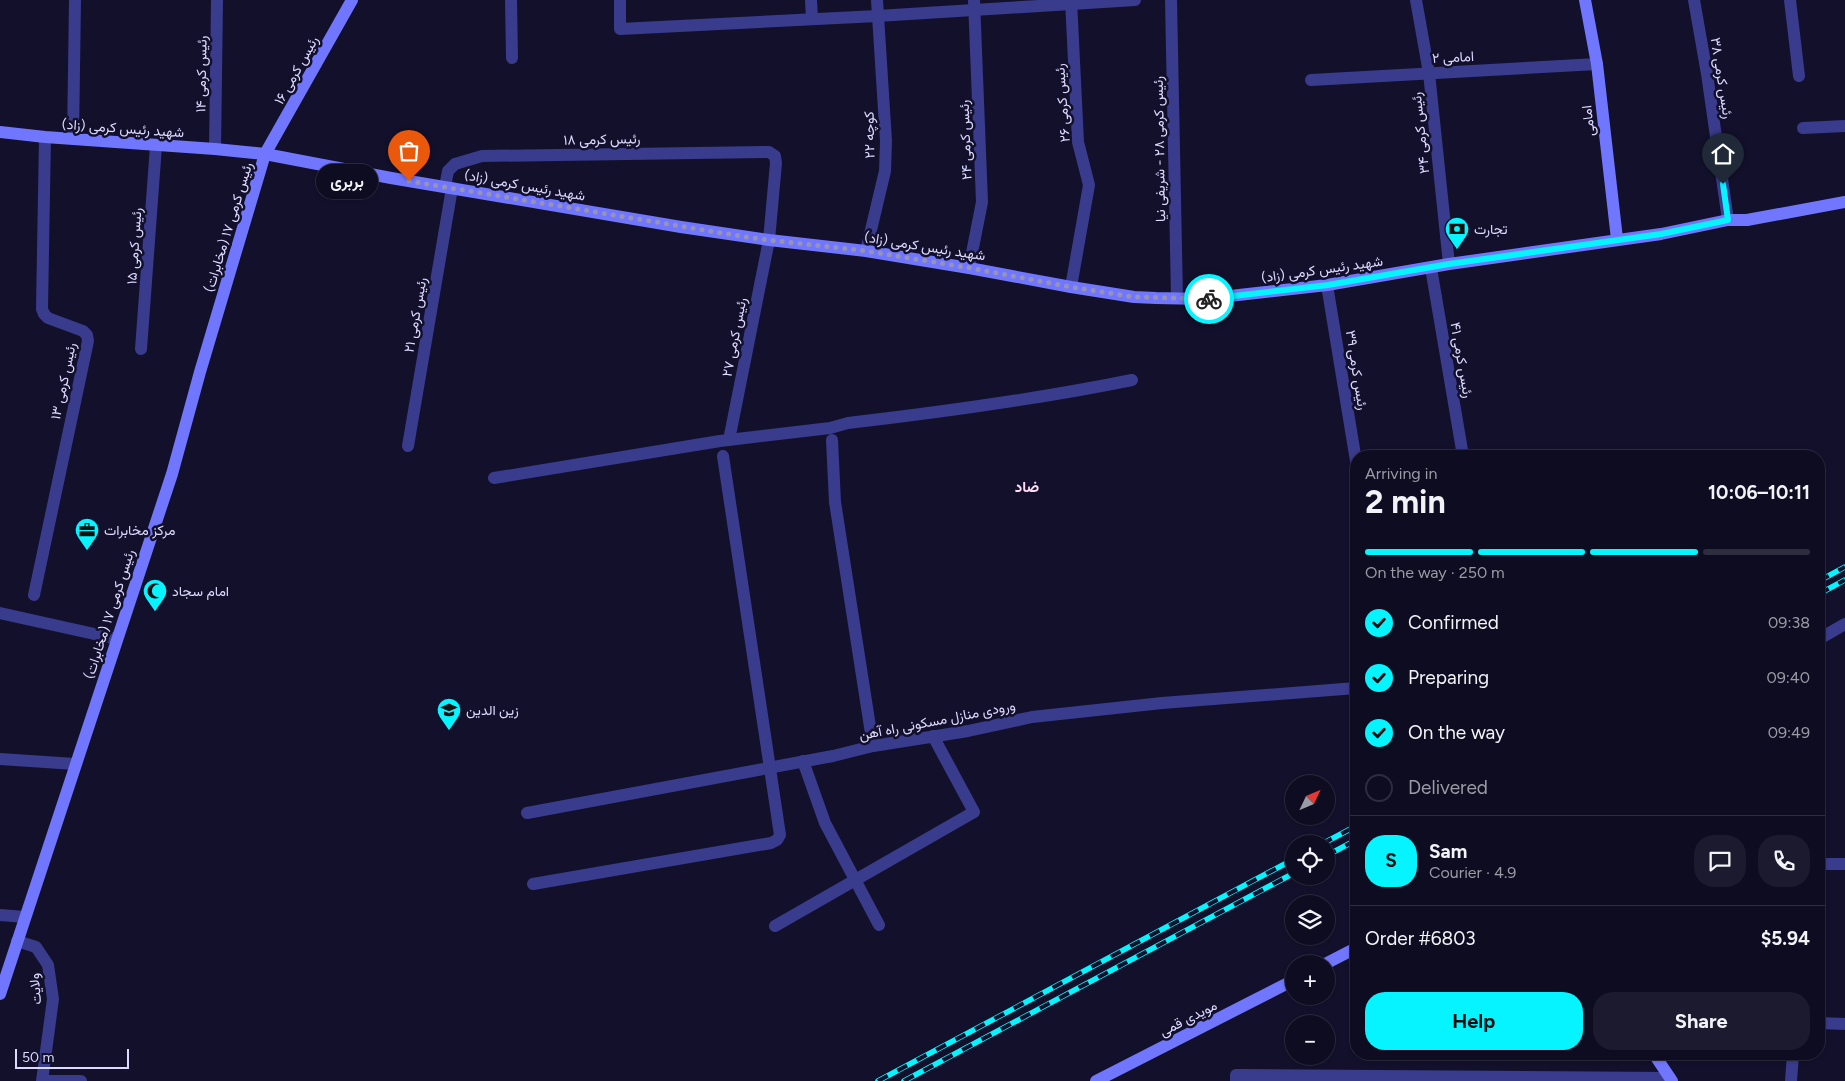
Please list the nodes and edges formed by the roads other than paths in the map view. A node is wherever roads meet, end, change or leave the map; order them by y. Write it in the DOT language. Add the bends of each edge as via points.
graph roads {
  1 [pos="75,0"];
  2 [pos="217,0"];
  3 [pos="352,0"];
  4 [pos="511,0"];
  5 [pos="620,0"];
  6 [pos="811,0"];
  7 [pos="877,0"];
  8 [pos="1135,0"];
  9 [pos="1171,0"];
  10 [pos="1416,0"];
  11 [pos="1585,0"];
  12 [pos="1694,0"];
  13 [pos="1790,0"];
  14 [pos="1071,2"];
  15 [pos="974,5"];
  16 [pos="877,16"];
  17 [pos="812,20"];
  18 [pos="512,58"];
  19 [pos="1597,64"];
  20 [pos="1429,73"];
  21 [pos="1800,76"];
  22 [pos="1311,80"];
  23 [pos="1845,126"];
  24 [pos="1803,128"];
  25 [pos="0,132"];
  26 [pos="45,137"];
  27 [pos="74,139"];
  28 [pos="156,146"];
  29 [pos="214,149"];
  30 [pos="266,154"];
  31 [pos="775,156"];
  32 [pos="449,188"];
  33 [pos="1845,202"];
  34 [pos="1728,220"];
  35 [pos="769,240"];
  36 [pos="1618,240"];
  37 [pos="866,251"];
  38 [pos="1449,264"];
  39 [pos="970,268"];
  40 [pos="1431,268"];
  41 [pos="1328,285"];
  42 [pos="1071,287"];
  43 [pos="1177,298"];
  44 [pos="141,349"];
  45 [pos="1132,380"];
  46 [pos="729,440"];
  47 [pos="832,440"];
  48 [pos="408,446"];
  49 [pos="1354,450"];
  50 [pos="1462,450"];
  51 [pos="723,456"];
  52 [pos="494,478"];
  53 [pos="34,595"];
  54 [pos="0,613"];
  55 [pos="1845,624"];
  56 [pos="1825,636"];
  57 [pos="117,639"];
  58 [pos="1350,688"];
  59 [pos="933,736"];
  60 [pos="873,746"];
  61 [pos="0,759"];
  62 [pos="803,761"];
  63 [pos="75,764"];
  64 [pos="768,768"];
  65 [pos="527,812"];
  66 [pos="1825,864"];
  67 [pos="1845,864"];
  68 [pos="856,880"];
  69 [pos="533,884"];
  70 [pos="0,915"];
  71 [pos="25,917"];
  72 [pos="879,925"];
  73 [pos="775,926"];
  74 [pos="17,941"];
  75 [pos="1350,951"];
  76 [pos="1335,959"];
  77 [pos="1285,985"];
  78 [pos="0,994"];
  79 [pos="1825,1023"];
  80 [pos="1845,1024"];
  81 [pos="1658,1060"];
  82 [pos="1793,1060"];
  83 [pos="1236,1078"];
  84 [pos="1671,1079"];
  85 [pos="42,1081"];
  86 [pos="81,1081"];
  87 [pos="1096,1081"];
  88 [pos="1791,1081"];
  1 -- 27 [label="street"];
  2 -- 29 [label="street, رئیس کرمی ۱۴"];
  3 -- 30 [label="main road, رئیس کرمی ۱۶"];
  4 -- 18 [label="street"];
  5 -- 17 [label="street" via="620,29"];
  6 -- 17 [label="street"];
  7 -- 16 [label="street, کوچه ۲۲"];
  8 -- 14 [label="street"];
  9 -- 43 [label="street, رئیس کرمی ۲۸ - شریفی نیا"];
  10 -- 20 [label="street, رئیس کرمی ۳۴"];
  11 -- 19 [label="main road, امامی"];
  12 -- 34 [label="street, رئیس کرمی ۳۸"];
  13 -- 21 [label="street"];
  14 -- 15 [label="street"];
  14 -- 42 [label="street, رئیس کرمی ۲۶" via="1078,142 1089,185"];
  15 -- 16 [label="street"];
  15 -- 39 [label="street, رئیس کرمی ۲۴" via="982,202"];
  16 -- 17 [label="street"];
  16 -- 37 [label="street, کوچه ۲۲" via="885,164"];
  19 -- 20 [label="street, امامی ۲"];
  19 -- 36 [label="main road, امامی"];
  20 -- 22 [label="street, امامی ۲"];
  20 -- 38 [label="street, رئیس کرمی ۳۴"];
  23 -- 24 [label="street"];
  25 -- 26 [label="main road, شهید رئیس کرمی (زاد)"];
  26 -- 27 [label="main road, شهید رئیس کرمی (زاد)"];
  26 -- 53 [label="street, رئیس کرمی ۱۳" via="42,309 48,318 83,332 88,341"];
  27 -- 28 [label="main road, شهید رئیس کرمی (زاد)"];
  28 -- 29 [label="main road, شهید رئیس کرمی (زاد)"];
  28 -- 44 [label="street, رئیس کرمی ۱۵"];
  29 -- 30 [label="main road, شهید رئیس کرمی (زاد)"];
  30 -- 32 [label="main road, شهید رئیس کرمی (زاد)"];
  30 -- 57 [label="main road, رئیس کرمی ۱۷ (مخابرات)" via="172,474"];
  31 -- 32 [label="street, رئیس کرمی ۱۸" via="769,152 482,156 455,164 448,171"];
  31 -- 35 [label="street, رئیس کرمی ۲۷"];
  32 -- 35 [label="main road, شهید رئیس کرمی (زاد)"];
  32 -- 48 [label="street, رئیس کرمی ۲۱"];
  33 -- 34 [label="main road, شهید رئیس کرمی (زاد)" via="1747,220"];
  34 -- 36 [label="main road, شهید رئیس کرمی (زاد)"];
  35 -- 37 [label="main road, شهید رئیس کرمی (زاد)"];
  35 -- 46 [label="street, رئیس کرمی ۲۷"];
  36 -- 38 [label="main road, شهید رئیس کرمی (زاد)"];
  37 -- 39 [label="main road, شهید رئیس کرمی (زاد)"];
  38 -- 40 [label="main road, شهید رئیس کرمی (زاد)"];
  39 -- 42 [label="main road, شهید رئیس کرمی (زاد)"];
  40 -- 41 [label="main road, شهید رئیس کرمی (زاد)"];
  40 -- 50 [label="street, رئیس کرمی ۴۱"];
  41 -- 43 [label="main road, شهید رئیس کرمی (زاد)" via="1203,299"];
  41 -- 49 [label="street, رئیس کرمی ۳۹"];
  42 -- 43 [label="main road, شهید رئیس کرمی (زاد)" via="1134,297"];
  45 -- 46 [label="street" via="958,411"];
  46 -- 52 [label="street"];
  47 -- 60 [label="street" via="835,502"];
  51 -- 64 [label="street"];
  54 -- 57 [label="street"];
  55 -- 56 [label="street"];
  57 -- 63 [label="main road, رئیس کرمی ۱۷ (مخابرات)"];
  58 -- 59 [label="street, ورودی منازل مسکونی راه آهن" via="1032,717"];
  59 -- 60 [label="street, ورودی منازل مسکونی راه آهن"];
  59 -- 68 [label="street" via="974,812"];
  60 -- 62 [label="street, ورودی منازل مسکونی راه آهن"];
  61 -- 63 [label="street"];
  62 -- 64 [label="street, ورودی منازل مسکونی راه آهن"];
  62 -- 68 [label="street" via="825,822"];
  63 -- 71 [label="main road, رئیس کرمی ۱۷ (مخابرات)"];
  64 -- 65 [label="street, ورودی منازل مسکونی راه آهن"];
  64 -- 69 [label="street" via="780,835 771,843"];
  66 -- 67 [label="street"];
  68 -- 72 [label="street"];
  68 -- 73 [label="street"];
  70 -- 71 [label="street"];
  71 -- 74 [label="main road, رئیس کرمی ۱۷ (مخابرات)"];
  74 -- 78 [label="main road, رئیس کرمی ۱۷ (مخابرات)"];
  74 -- 85 [label="street, ولایت" via="36,947 48,965 53,999"];
  75 -- 76 [label="main road"];
  77 -- 87 [label="main road, مویدی قمی"];
  79 -- 80 [label="street"];
  81 -- 84 [label="main road"];
  82 -- 88 [label="street"];
  83 -- 84 [label="street"];
  85 -- 86 [label="street"];
}
